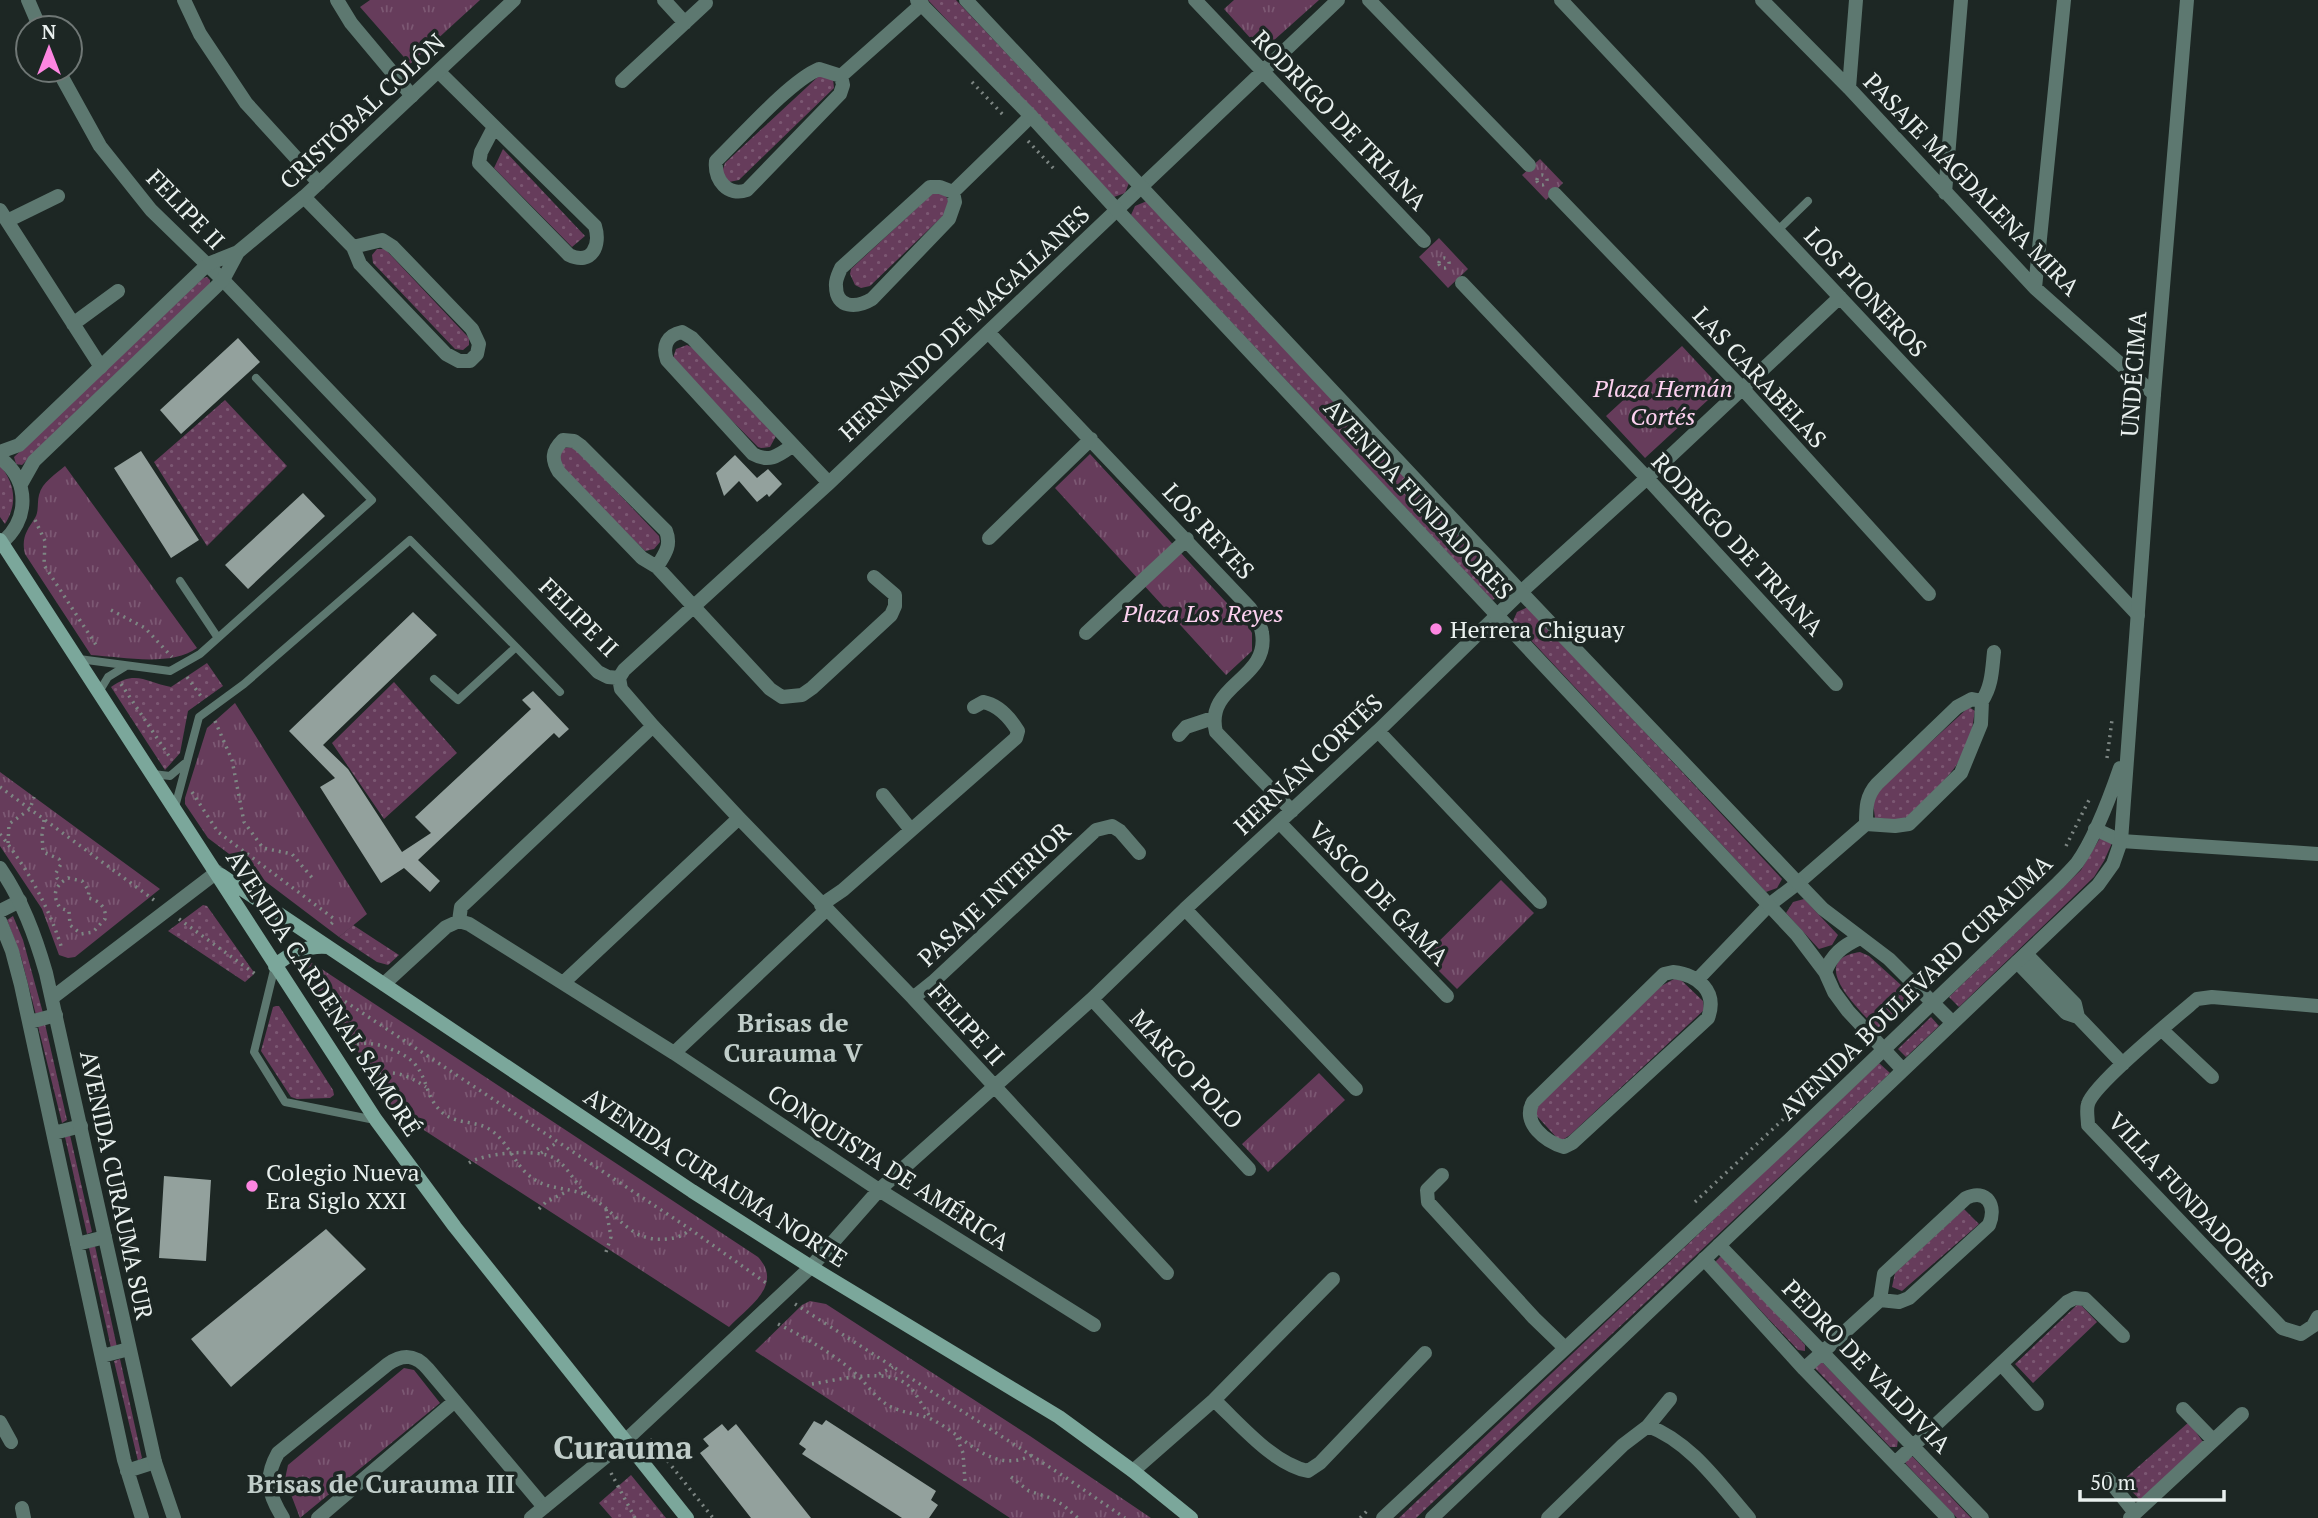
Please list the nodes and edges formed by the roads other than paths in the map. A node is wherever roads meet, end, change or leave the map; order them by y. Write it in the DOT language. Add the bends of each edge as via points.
graph roads {
  1 [pos="184,0"];
  2 [pos="337,0"];
  3 [pos="664,0"];
  4 [pos="966,0"];
  5 [pos="1195,0"];
  6 [pos="1338,0"];
  7 [pos="1369,0"];
  8 [pos="1561,0"];
  9 [pos="1762,0"];
  10 [pos="1856,0"];
  11 [pos="1961,0"];
  12 [pos="2064,0"];
  13 [pos="2187,0"];
  14 [pos="508,2"];
  15 [pos="920,2"];
  16 [pos="706,4"];
  17 [pos="685,23"];
  18 [pos="439,72"];
  19 [pos="1262,72"];
  20 [pos="841,76"];
  21 [pos="622,81"];
  22 [pos="66,84"];
  23 [pos="1849,88"];
  24 [pos="412,96"];
  25 [pos="1031,116"];
  26 [pos="494,127"];
  27 [pos="1529,165"];
  28 [pos="319,183"];
  29 [pos="1143,186"];
  30 [pos="1551,188"];
  31 [pos="953,192"];
  32 [pos="1945,193"];
  33 [pos="58,196"];
  34 [pos="304,197"];
  35 [pos="1808,201"];
  36 [pos="1117,210"];
  37 [pos="3,216"];
  38 [pos="1777,230"];
  39 [pos="1424,241"];
  40 [pos="353,247"];
  41 [pos="238,252"];
  42 [pos="208,264"];
  43 [pos="223,280"];
  44 [pos="1462,283"];
  45 [pos="2035,288"];
  46 [pos="118,291"];
  47 [pos="1840,297"];
  48 [pos="73,324"];
  49 [pos="988,332"];
  50 [pos="101,367"];
  51 [pos="256,378"];
  52 [pos="1743,389"];
  53 [pos="2154,394"];
  54 [pos="1091,439"];
  55 [pos="792,446"];
  56 [pos="0,452"];
  57 [pos="0,458"];
  58 [pos="1647,478"];
  59 [pos="828,483"];
  60 [pos="21,484"];
  61 [pos="989,538"];
  62 [pos="1187,539"];
  63 [pos="1,542"];
  64 [pos="657,568"];
  65 [pos="874,577"];
  66 [pos="180,581"];
  67 [pos="1521,592"];
  68 [pos="1929,594"];
  69 [pos="693,608"];
  70 [pos="1497,615"];
  71 [pos="2138,615"];
  72 [pos="1086,634"];
  73 [pos="218,638"];
  74 [pos="516,647"];
  75 [pos="1994,652"];
  76 [pos="79,659"];
  77 [pos="129,665"];
  78 [pos="619,678"];
  79 [pos="434,680"];
  80 [pos="1836,684"];
  81 [pos="99,692"];
  82 [pos="560,692"];
  83 [pos="1982,701"];
  84 [pos="974,707"];
  85 [pos="1213,718"];
  86 [pos="653,726"];
  87 [pos="1378,731"];
  88 [pos="1179,735"];
  89 [pos="2126,752"];
  90 [pos="153,774"];
  91 [pos="180,774"];
  92 [pos="883,795"];
  93 [pos="175,807"];
  94 [pos="1292,811"];
  95 [pos="738,818"];
  96 [pos="1279,822"];
  97 [pos="1867,824"];
  98 [pos="2095,829"];
  99 [pos="911,830"];
  100 [pos="2121,841"];
  101 [pos="1139,853"];
  102 [pos="2318,854"];
  103 [pos="0,868"];
  104 [pos="217,872"];
  105 [pos="1798,883"];
  106 [pos="20,901"];
  107 [pos="1540,902"];
  108 [pos="1769,905"];
  109 [pos="824,907"];
  110 [pos="1185,909"];
  111 [pos="0,911"];
  112 [pos="0,921"];
  113 [pos="460,921"];
  114 [pos="1860,938"];
  115 [pos="328,947"];
  116 [pos="2021,958"];
  117 [pos="275,966"];
  118 [pos="1825,972"];
  119 [pos="1698,979"];
  120 [pos="564,982"];
  121 [pos="384,984"];
  122 [pos="1447,996"];
  123 [pos="52,998"];
  124 [pos="913,998"];
  125 [pos="1092,999"];
  126 [pos="1932,1001"];
  127 [pos="2318,1006"];
  128 [pos="56,1015"];
  129 [pos="30,1022"];
  130 [pos="1952,1022"];
  131 [pos="2162,1030"];
  132 [pos="1882,1049"];
  133 [pos="674,1053"];
  134 [pos="2123,1064"];
  135 [pos="1903,1069"];
  136 [pos="2212,1077"];
  137 [pos="993,1087"];
  138 [pos="1356,1089"];
  139 [pos="376,1120"];
  140 [pos="80,1126"];
  141 [pos="54,1133"];
  142 [pos="1249,1169"];
  143 [pos="1442,1175"];
  144 [pos="879,1190"];
  145 [pos="105,1237"];
  146 [pos="77,1244"];
  147 [pos="1719,1245"];
  148 [pos="1704,1259"];
  149 [pos="811,1267"];
  150 [pos="1167,1273"];
  151 [pos="1333,1279"];
  152 [pos="1880,1300"];
  153 [pos="2318,1317"];
  154 [pos="1094,1325"];
  155 [pos="2123,1336"];
  156 [pos="1564,1347"];
  157 [pos="129,1349"];
  158 [pos="1425,1353"];
  159 [pos="1821,1353"];
  160 [pos="102,1356"];
  161 [pos="2002,1365"];
  162 [pos="1804,1369"];
  163 [pos="1670,1399"];
  164 [pos="1214,1400"];
  165 [pos="456,1401"];
  166 [pos="2037,1404"];
  167 [pos="2183,1409"];
  168 [pos="2242,1414"];
  169 [pos="0,1422"];
  170 [pos="1648,1426"];
  171 [pos="626,1440"];
  172 [pos="2213,1440"];
  173 [pos="11,1442"];
  174 [pos="1913,1447"];
  175 [pos="155,1462"];
  176 [pos="1896,1462"];
  177 [pos="127,1471"];
  178 [pos="1133,1471"];
  179 [pos="2108,1479"];
  180 [pos="544,1507"];
  181 [pos="2132,1516"];
  182 [pos="142,1518"];
  183 [pos="174,1518"];
  184 [pos="283,1518"];
  185 [pos="318,1518"];
  186 [pos="531,1518"];
  187 [pos="687,1518"];
  188 [pos="1191,1518"];
  189 [pos="1383,1518"];
  190 [pos="1432,1518"];
  191 [pos="1548,1518"];
  192 [pos="1749,1518"];
  193 [pos="1948,1518"];
  194 [pos="1982,1518"];
  1 -- 28 [label="street" via="200,34 246,103"];
  2 -- 24 [label="street"];
  3 -- 17 [label="street"];
  4 -- 29 [label="street, AVENIDA FUNDADORES"];
  5 -- 19 [label="street, RODRIGO DE TRIANA"];
  6 -- 19 [label="street, HERNANDO DE MAGALLANES"];
  7 -- 27 [label="street"];
  8 -- 38 [label="street, LOS PIONEROS"];
  9 -- 23 [label="street, PASAJE MAGDALENA MIRA"];
  10 -- 23 [label="street"];
  11 -- 32 [label="street"];
  12 -- 45 [label="street"];
  13 -- 53 [label="street, UNDÉCIMA"];
  14 -- 18 [label="street, CRISTÓBAL COLÓN"];
  15 -- 20 [label="street"];
  15 -- 25 [label="street, AVENIDA FUNDADORES"];
  16 -- 17 [label="street"];
  17 -- 21 [label="street"];
  18 -- 24 [label="street, CRISTÓBAL COLÓN"];
  18 -- 26 [label="street"];
  19 -- 29 [label="street, HERNANDO DE MAGALLANES"];
  19 -- 39 [label="street, RODRIGO DE TRIANA"];
  20 -- 20 [label="street" via="819,69 795,85 716,161 720,182 730,191 747,190 832,103 843,85"];
  22 -- 42 [label="street, FELIPE II" via="100,146 150,210"];
  23 -- 32 [label="street, PASAJE MAGDALENA MIRA"];
  24 -- 28 [label="street, CRISTÓBAL COLÓN"];
  25 -- 31 [label="street"];
  25 -- 36 [label="street, AVENIDA FUNDADORES"];
  26 -- 26 [label="street" via="479,163 569,255 586,258 599,237 595,226"];
  28 -- 34 [label="street, CRISTÓBAL COLÓN"];
  29 -- 36 [label="street, HERNANDO DE MAGALLANES"];
  29 -- 67 [label="street, AVENIDA FUNDADORES"];
  30 -- 52 [label="street, LAS CARABELAS"];
  31 -- 31 [label="street" via="930,187 841,268 835,284 838,295 853,307 881,290 949,219"];
  32 -- 45 [label="street, PASAJE MAGDALENA MIRA"];
  33 -- 37 [label="street"];
  34 -- 40 [label="street"];
  34 -- 41 [label="street, CRISTÓBAL COLÓN"];
  35 -- 38 [label="lane"];
  36 -- 49 [label="street, HERNANDO DE MAGALLANES"];
  36 -- 70 [label="street, AVENIDA FUNDADORES"];
  37 -- 48 [label="street"];
  38 -- 47 [label="street, LOS PIONEROS"];
  40 -- 40 [label="street" via="360,264 446,355 470,362 480,344 472,329 393,247 382,240"];
  41 -- 42 [label="street, CRISTÓBAL COLÓN"];
  41 -- 43 [label="street, CRISTÓBAL COLÓN"];
  42 -- 43 [label="street, FELIPE II"];
  42 -- 50 [label="street, CRISTÓBAL COLÓN"];
  43 -- 60 [label="street, CRISTÓBAL COLÓN" via="34,461"];
  43 -- 78 [label="street, FELIPE II" via="598,671"];
  44 -- 58 [label="street, RODRIGO DE TRIANA"];
  45 -- 53 [label="street, PASAJE MAGDALENA MIRA"];
  46 -- 48 [label="street"];
  47 -- 52 [label="street, HERNÁN CORTÉS"];
  47 -- 71 [label="street, LOS PIONEROS"];
  48 -- 50 [label="street"];
  49 -- 54 [label="street, LOS REYES"];
  49 -- 59 [label="street, HERNANDO DE MAGALLANES"];
  50 -- 56 [label="street, CRISTÓBAL COLÓN" via="19,445"];
  51 -- 73 [label="lane" via="372,499"];
  52 -- 58 [label="street, HERNÁN CORTÉS"];
  52 -- 68 [label="street, LAS CARABELAS"];
  53 -- 71 [label="street, UNDÉCIMA"];
  54 -- 61 [label="street"];
  54 -- 62 [label="street, LOS REYES"];
  55 -- 55 [label="street" via="692,338 682,332 666,342 667,360 753,454 768,460"];
  55 -- 59 [label="street"];
  57 -- 60 [label="street"];
  58 -- 67 [label="street, HERNÁN CORTÉS"];
  58 -- 80 [label="street, RODRIGO DE TRIANA"];
  59 -- 69 [label="street, HERNANDO DE MAGALLANES"];
  60 -- 63 [label="street" via="21,517"];
  62 -- 72 [label="street"];
  62 -- 85 [label="street, LOS REYES" via="1250,608 1262,630 1263,651 1218,702"];
  63 -- 76 [label="main road, AVENIDA CARDENAL SAMORÉ"];
  64 -- 64 [label="street" via="668,550 666,531 581,446 563,440 553,455 559,472"];
  64 -- 69 [label="street"];
  65 -- 69 [label="street" via="895,595 891,615 812,688 791,698 770,689"];
  66 -- 73 [label="lane"];
  67 -- 70 [label="street, HERNÁN CORTÉS"];
  67 -- 105 [label="street, AVENIDA FUNDADORES"];
  69 -- 78 [label="street, HERNANDO DE MAGALLANES"];
  70 -- 87 [label="street, HERNÁN CORTÉS"];
  70 -- 108 [label="street, AVENIDA FUNDADORES"];
  71 -- 89 [label="street, UNDÉCIMA"];
  73 -- 77 [label="lane" via="170,671"];
  74 -- 79 [label="lane" via="458,700"];
  74 -- 82 [label="lane"];
  74 -- 91 [label="lane" via="410,540 244,684 199,717 190,756"];
  75 -- 83 [label="street" via="1991,680"];
  76 -- 77 [label="lane"];
  76 -- 81 [label="main road, AVENIDA CARDENAL SAMORÉ"];
  77 -- 81 [label="lane" via="114,672"];
  78 -- 86 [label="street, FELIPE II" via="621,689"];
  81 -- 90 [label="main road, AVENIDA CARDENAL SAMORÉ"];
  83 -- 97 [label="street" via="1965,701 1877,784 1867,802"];
  83 -- 97 [label="street" via="1981,724 1961,773 1909,824"];
  84 -- 99 [label="street" via="991,703 1018,731 1016,738"];
  85 -- 88 [label="street" via="1186,727"];
  85 -- 94 [label="street" via="1216,732"];
  86 -- 95 [label="street, FELIPE II"];
  86 -- 113 [label="street" via="461,907"];
  87 -- 94 [label="street, HERNÁN CORTÉS"];
  87 -- 107 [label="street"];
  89 -- 98 [label="street, AVENIDA BOULEVARD CURAUMA"];
  89 -- 100 [label="street, AVENIDA BOULEVARD CURAUMA"];
  90 -- 91 [label="lane"];
  90 -- 93 [label="main road, AVENIDA CARDENAL SAMORÉ"];
  91 -- 93 [label="lane"];
  92 -- 99 [label="street"];
  93 -- 104 [label="main road, AVENIDA CARDENAL SAMORÉ"];
  94 -- 96 [label="street, HERNÁN CORTÉS"];
  95 -- 109 [label="street, FELIPE II"];
  95 -- 120 [label="street"];
  96 -- 110 [label="street, HERNÁN CORTÉS"];
  96 -- 122 [label="street, VASCO DE GAMA"];
  97 -- 105 [label="street"];
  98 -- 100 [label="street"];
  98 -- 126 [label="street, AVENIDA BOULEVARD CURAUMA" via="2077,862 2058,883"];
  99 -- 109 [label="street"];
  100 -- 102 [label="street"];
  100 -- 116 [label="street, AVENIDA BOULEVARD CURAUMA" via="2098,886"];
  101 -- 124 [label="street, PASAJE INTERIOR" via="1112,826 1096,830"];
  103 -- 106 [label="street, AVENIDA CURAUMA SUR"];
  104 -- 115 [label="main road, AVENIDA CURAUMA NORTE"];
  104 -- 117 [label="main road, AVENIDA CARDENAL SAMORÉ"];
  104 -- 123 [label="street"];
  105 -- 108 [label="street"];
  105 -- 114 [label="street, AVENIDA FUNDADORES"];
  106 -- 111 [label="street"];
  106 -- 123 [label="street, AVENIDA CURAUMA SUR"];
  108 -- 118 [label="street, AVENIDA FUNDADORES"];
  108 -- 119 [label="street"];
  109 -- 124 [label="street, FELIPE II"];
  109 -- 133 [label="street"];
  110 -- 125 [label="street, HERNÁN CORTÉS"];
  110 -- 138 [label="street"];
  112 -- 129 [label="street"];
  113 -- 120 [label="street, CONQUISTA DE AMÉRICA"];
  113 -- 121 [label="street" via="446,927"];
  114 -- 118 [label="street" via="1841,948"];
  114 -- 126 [label="street, AVENIDA FUNDADORES"];
  115 -- 117 [label="main road" via="296,952"];
  115 -- 121 [label="main road, AVENIDA CURAUMA NORTE"];
  116 -- 130 [label="street, AVENIDA BOULEVARD CURAUMA"];
  116 -- 134 [label="street" via="2066,1013 2078,1017"];
  117 -- 139 [label="main road, AVENIDA CARDENAL SAMORÉ"];
  117 -- 139 [label="lane" via="254,1052 285,1102"];
  118 -- 132 [label="street, AVENIDA FUNDADORES" via="1848,1011"];
  119 -- 119 [label="street" via="1684,973 1664,974 1533,1102 1528,1110 1530,1120 1544,1138 1564,1147 1572,1143 1700,1027 1712,1008"];
  120 -- 133 [label="street, CONQUISTA DE AMÉRICA"];
  121 -- 149 [label="main road, AVENIDA CURAUMA NORTE"];
  123 -- 128 [label="street, AVENIDA CURAUMA SUR"];
  124 -- 137 [label="street, FELIPE II"];
  125 -- 137 [label="street, HERNÁN CORTÉS"];
  125 -- 142 [label="street, MARCO POLO"];
  126 -- 130 [label="street, AVENIDA FUNDADORES"];
  126 -- 132 [label="street, AVENIDA BOULEVARD CURAUMA"];
  127 -- 131 [label="street, VILLA FUNDADORES" via="2197,999"];
  128 -- 129 [label="street"];
  128 -- 140 [label="street, AVENIDA CURAUMA SUR"];
  129 -- 141 [label="street"];
  130 -- 135 [label="street, AVENIDA BOULEVARD CURAUMA"];
  131 -- 134 [label="street, VILLA FUNDADORES"];
  131 -- 136 [label="street"];
  132 -- 135 [label="street, AVENIDA FUNDADORES"];
  132 -- 156 [label="street, AVENIDA BOULEVARD CURAUMA"];
  133 -- 144 [label="street, CONQUISTA DE AMÉRICA"];
  134 -- 153 [label="street, VILLA FUNDADORES" via="2092,1095 2087,1105 2088,1125 2282,1328 2301,1335"];
  135 -- 147 [label="street, AVENIDA BOULEVARD CURAUMA"];
  137 -- 144 [label="street, HERNÁN CORTÉS"];
  137 -- 150 [label="street, FELIPE II"];
  139 -- 171 [label="main road, AVENIDA CARDENAL SAMORÉ" via="455,1227"];
  140 -- 141 [label="street"];
  140 -- 145 [label="street, AVENIDA CURAUMA SUR"];
  141 -- 146 [label="street"];
  143 -- 156 [label="street" via="1427,1190 1428,1202"];
  144 -- 149 [label="street, HERNÁN CORTÉS"];
  144 -- 154 [label="street, CONQUISTA DE AMÉRICA"];
  145 -- 146 [label="street"];
  145 -- 157 [label="street, AVENIDA CURAUMA SUR"];
  146 -- 160 [label="street"];
  147 -- 148 [label="street, AVENIDA BOULEVARD CURAUMA"];
  147 -- 159 [label="street, PEDRO DE VALDIVIA"];
  148 -- 162 [label="street, PEDRO DE VALDIVIA"];
  148 -- 190 [label="street, AVENIDA BOULEVARD CURAUMA"];
  149 -- 171 [label="street, HERNÁN CORTÉS"];
  149 -- 178 [label="main road, AVENIDA CURAUMA NORTE" via="1059,1417"];
  151 -- 164 [label="street"];
  152 -- 152 [label="street" via="1909,1298 1989,1225 1992,1204 1982,1195 1966,1198 1884,1274"];
  152 -- 159 [label="street"];
  155 -- 161 [label="street" via="2085,1299 2075,1298"];
  156 -- 189 [label="street, AVENIDA BOULEVARD CURAUMA"];
  157 -- 160 [label="street"];
  157 -- 175 [label="street, AVENIDA CURAUMA SUR"];
  158 -- 164 [label="street" via="1308,1471 1278,1459"];
  159 -- 162 [label="street"];
  159 -- 174 [label="street, PEDRO DE VALDIVIA"];
  160 -- 177 [label="street"];
  161 -- 166 [label="street"];
  161 -- 174 [label="street"];
  162 -- 176 [label="street, PEDRO DE VALDIVIA"];
  163 -- 170 [label="street"];
  164 -- 178 [label="street"];
  165 -- 180 [label="street"];
  165 -- 184 [label="street" via="419,1359 395,1359 278,1452 269,1469 270,1486"];
  165 -- 185 [label="street"];
  167 -- 172 [label="street"];
  168 -- 172 [label="street"];
  169 -- 173 [label="street"];
  170 -- 191 [label="street"];
  170 -- 192 [label="street" via="1664,1432 1695,1457"];
  171 -- 180 [label="street, HERNÁN CORTÉS"];
  171 -- 187 [label="main road, AVENIDA CARDENAL SAMORÉ"];
  172 -- 181 [label="street"];
  174 -- 176 [label="street"];
  174 -- 194 [label="street, PEDRO DE VALDIVIA"];
  175 -- 177 [label="street"];
  175 -- 183 [label="street, AVENIDA CURAUMA SUR"];
  176 -- 193 [label="street, PEDRO DE VALDIVIA"];
  177 -- 182 [label="street"];
  178 -- 188 [label="main road, AVENIDA CURAUMA NORTE"];
  179 -- 181 [label="street"];
  180 -- 186 [label="street, HERNÁN CORTÉS"];
}
